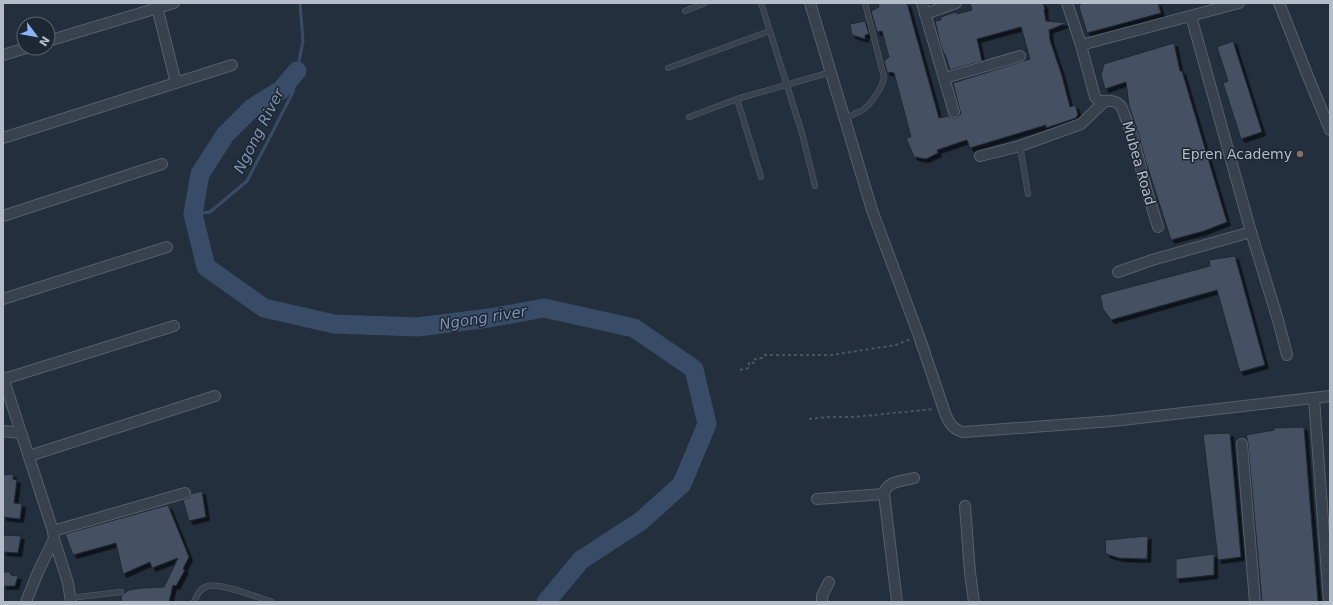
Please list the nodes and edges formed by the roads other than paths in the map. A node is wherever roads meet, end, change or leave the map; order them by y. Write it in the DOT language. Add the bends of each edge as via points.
graph roads {
  1 [pos="174,3"];
  2 [pos="705,3"];
  3 [pos="761,3"];
  4 [pos="810,3"];
  5 [pos="865,3"];
  6 [pos="922,3"];
  7 [pos="956,3"];
  8 [pos="1067,3"];
  9 [pos="1239,3"];
  10 [pos="1280,3"];
  11 [pos="157,5"];
  12 [pos="685,11"];
  13 [pos="925,14"];
  14 [pos="1190,16"];
  15 [pos="770,31"];
  16 [pos="56,38"];
  17 [pos="1081,45"];
  18 [pos="16,51"];
  19 [pos="3,55"];
  20 [pos="1020,56"];
  21 [pos="232,65"];
  22 [pos="668,68"];
  23 [pos="831,72"];
  24 [pos="945,78"];
  25 [pos="176,83"];
  26 [pos="786,85"];
  27 [pos="737,99"];
  28 [pos="1105,101"];
  29 [pos="954,112"];
  30 [pos="689,117"];
  31 [pos="844,119"];
  32 [pos="1330,130"];
  33 [pos="3,138"];
  34 [pos="1020,146"];
  35 [pos="980,156"];
  36 [pos="162,164"];
  37 [pos="761,177"];
  38 [pos="815,186"];
  39 [pos="1028,194"];
  40 [pos="3,216"];
  41 [pos="1158,227"];
  42 [pos="1251,232"];
  43 [pos="167,247"];
  44 [pos="1118,272"];
  45 [pos="3,299"];
  46 [pos="174,326"];
  47 [pos="1287,355"];
  48 [pos="3,378"];
  49 [pos="215,396"];
  50 [pos="1330,396"];
  51 [pos="1314,398"];
  52 [pos="3,431"];
  53 [pos="21,433"];
  54 [pos="1242,444"];
  55 [pos="29,456"];
  56 [pos="914,478"];
  57 [pos="185,493"];
  58 [pos="884,494"];
  59 [pos="817,499"];
  60 [pos="965,506"];
  61 [pos="54,535"];
  62 [pos="829,582"];
  63 [pos="121,592"];
  64 [pos="70,600"];
  65 [pos="26,602"];
  66 [pos="194,602"];
  67 [pos="272,602"];
  68 [pos="822,602"];
  69 [pos="897,602"];
  70 [pos="974,602"];
  71 [pos="1255,602"];
  72 [pos="1329,602"];
  1 -- 11 [label="street"];
  2 -- 12 [label="lane"];
  3 -- 15 [label="lane"];
  4 -- 23 [label="street"];
  5 -- 31 [label="lane" via="884,77 880,89 867,106"];
  6 -- 13 [label="street"];
  7 -- 13 [label="street"];
  8 -- 17 [label="street, Mubea Road"];
  9 -- 14 [label="street"];
  10 -- 32 [label="street"];
  11 -- 16 [label="street"];
  11 -- 25 [label="street"];
  13 -- 24 [label="street"];
  14 -- 17 [label="street"];
  14 -- 42 [label="street"];
  15 -- 22 [label="lane"];
  15 -- 26 [label="lane"];
  17 -- 28 [label="street, Mubea Road" via="1095,97 1099,101"];
  18 -- 19 [label="street"];
  20 -- 24 [label="street"];
  21 -- 25 [label="street"];
  23 -- 26 [label="lane"];
  23 -- 31 [label="street"];
  24 -- 29 [label="street"];
  25 -- 33 [label="street"];
  26 -- 27 [label="lane"];
  26 -- 38 [label="lane" via="802,133"];
  27 -- 30 [label="lane"];
  27 -- 37 [label="lane"];
  28 -- 34 [label="street" via="1080,124"];
  28 -- 41 [label="street, Mubea Road" via="1114,101 1122,108 1133,137"];
  31 -- 51 [label="street" via="879,230 920,336 943,408 949,423 955,429 964,432 1113,421"];
  34 -- 35 [label="street"];
  34 -- 39 [label="lane"];
  36 -- 40 [label="street"];
  42 -- 44 [label="street"];
  42 -- 47 [label="street"];
  43 -- 45 [label="street"];
  46 -- 48 [label="street"];
  48 -- 53 [label="street"];
  49 -- 55 [label="street"];
  50 -- 51 [label="street"];
  51 -- 72 [label="street"];
  52 -- 53 [label="street"];
  53 -- 55 [label="street"];
  54 -- 71 [label="street"];
  55 -- 61 [label="street"];
  56 -- 58 [label="street" via="890,484"];
  57 -- 61 [label="street"];
  58 -- 59 [label="street"];
  58 -- 69 [label="street"];
  60 -- 70 [label="street"];
  61 -- 64 [label="street" via="68,583"];
  61 -- 65 [label="street"];
  62 -- 68 [label="street"];
  63 -- 64 [label="lane"];
  66 -- 67 [label="lane" via="199,591 208,586 219,585"];
}
